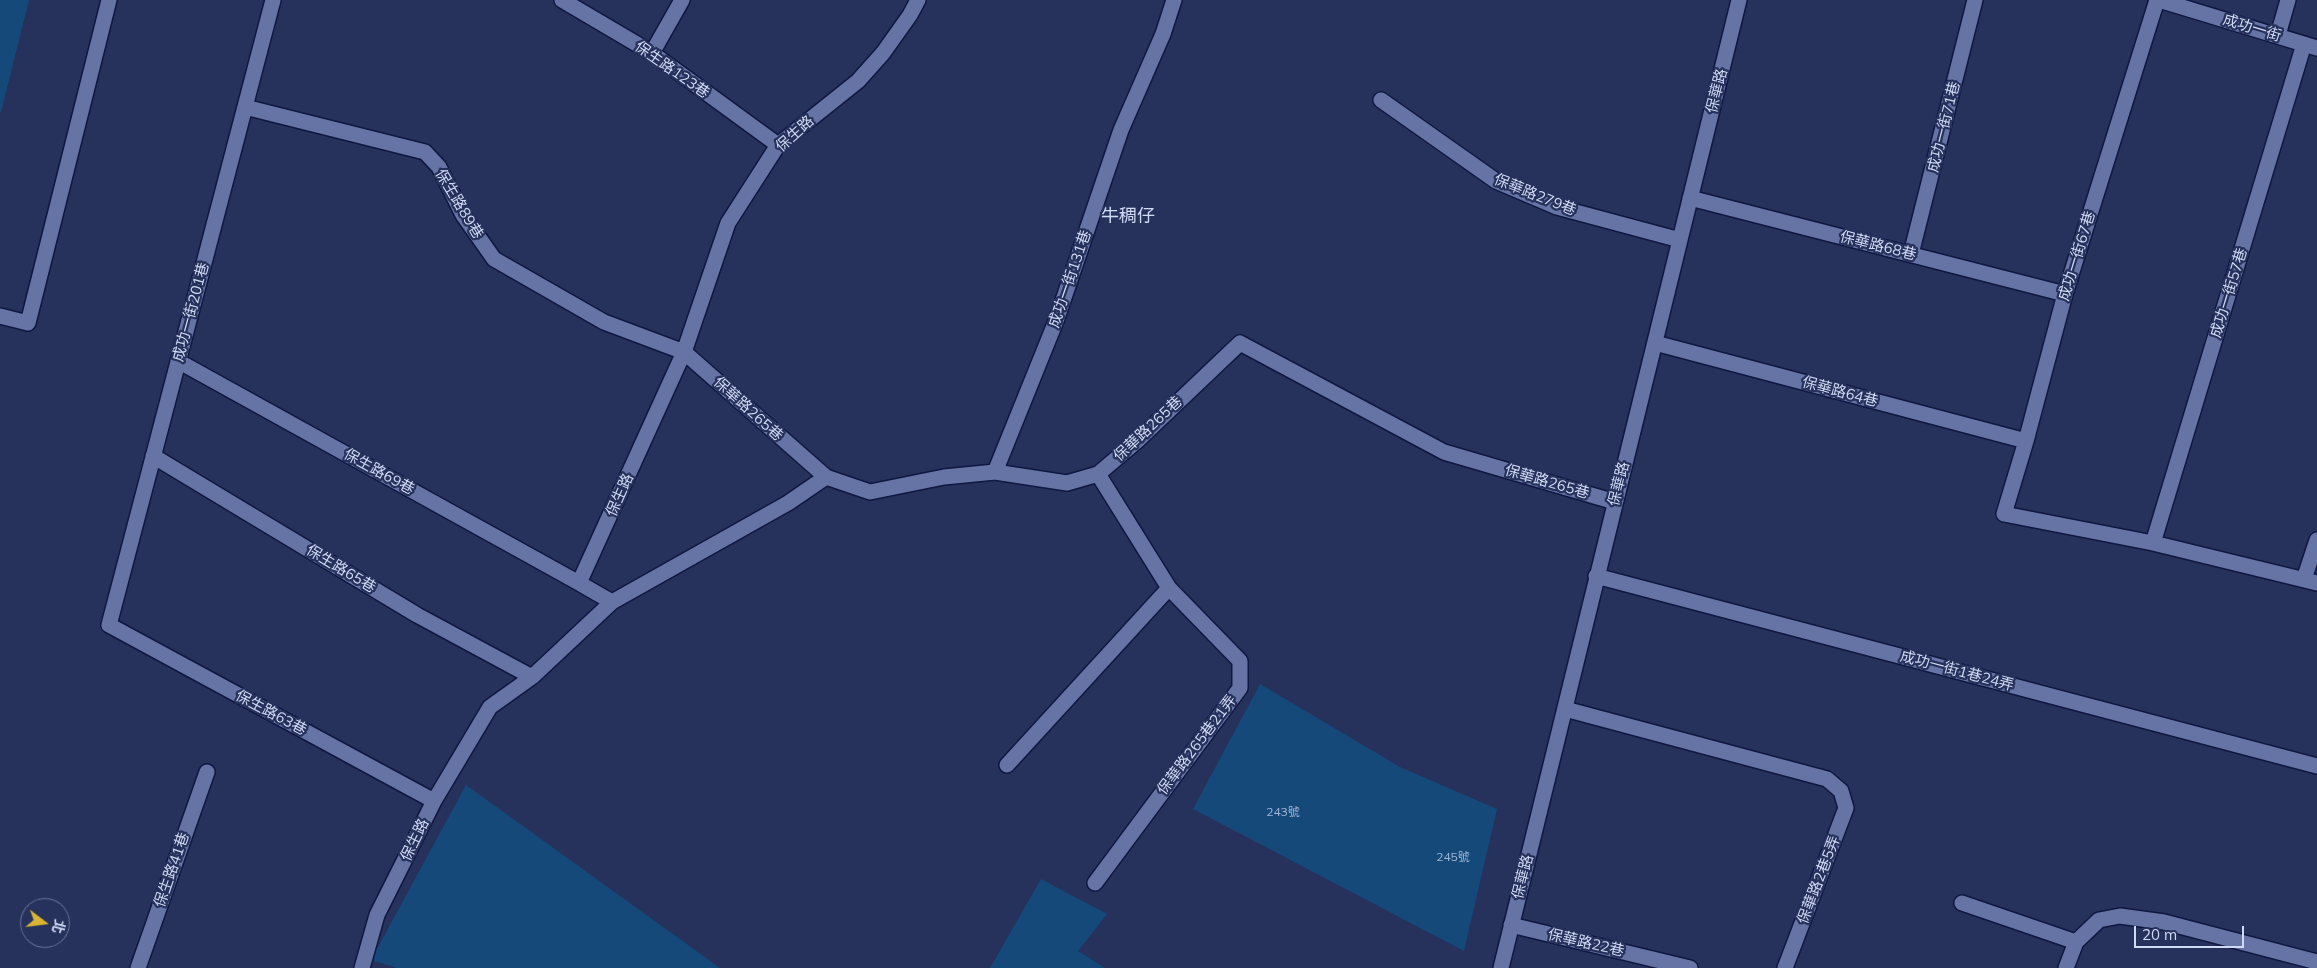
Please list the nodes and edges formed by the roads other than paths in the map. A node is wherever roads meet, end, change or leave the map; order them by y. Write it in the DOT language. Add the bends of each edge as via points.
graph roads {
  1 [pos="109,0"];
  2 [pos="273,0"];
  3 [pos="562,0"];
  4 [pos="682,0"];
  5 [pos="918,0"];
  6 [pos="1174,0"];
  7 [pos="1740,0"];
  8 [pos="1975,0"];
  9 [pos="2158,0"];
  10 [pos="2288,0"];
  11 [pos="2278,35"];
  12 [pos="2310,46"];
  13 [pos="652,53"];
  14 [pos="1381,100"];
  15 [pos="245,107"];
  16 [pos="778,145"];
  17 [pos="1690,198"];
  18 [pos="1680,240"];
  19 [pos="1911,254"];
  20 [pos="2065,294"];
  21 [pos="0,316"];
  22 [pos="1655,343"];
  23 [pos="684,352"];
  24 [pos="178,361"];
  25 [pos="2026,441"];
  26 [pos="153,456"];
  27 [pos="995,472"];
  28 [pos="1098,474"];
  29 [pos="826,477"];
  30 [pos="1614,502"];
  31 [pos="2317,540"];
  32 [pos="2153,543"];
  33 [pos="1596,576"];
  34 [pos="2310,581"];
  35 [pos="579,583"];
  36 [pos="1169,588"];
  37 [pos="612,602"];
  38 [pos="109,624"];
  39 [pos="532,678"];
  40 [pos="1565,709"];
  41 [pos="1006,765"];
  42 [pos="2317,766"];
  43 [pos="207,772"];
  44 [pos="434,801"];
  45 [pos="1095,883"];
  46 [pos="1962,903"];
  47 [pos="1511,925"];
  48 [pos="2076,942"];
  49 [pos="2317,962"];
  50 [pos="138,968"];
  51 [pos="362,968"];
  52 [pos="1501,968"];
  53 [pos="1690,968"];
  54 [pos="1785,968"];
  55 [pos="2066,968"];
  1 -- 21 [label="street" via="28,324"];
  2 -- 15 [label="street, 成功一街201巷"];
  3 -- 13 [label="street, 保生路123巷"];
  4 -- 13 [label="street"];
  5 -- 16 [label="street, 保生路" via="883,53 858,81"];
  6 -- 27 [label="street, 成功一街131巷" via="1163,34 1121,130 1056,321"];
  7 -- 17 [label="street, 保華路"];
  8 -- 19 [label="street, 成功一街71巷"];
  9 -- 11 [label="street, 成功一街"];
  9 -- 20 [label="street, 成功一街67巷"];
  10 -- 11 [label="street"];
  11 -- 12 [label="street, 成功一街"];
  12 -- 32 [label="street, 成功一街57巷"];
  13 -- 16 [label="street, 保生路123巷"];
  14 -- 18 [label="street, 保華路279巷" via="1496,181 1557,207"];
  15 -- 23 [label="street, 保生路89巷" via="425,152 439,167 463,215 494,259 604,322"];
  15 -- 24 [label="street, 成功一街201巷"];
  16 -- 23 [label="street, 保生路" via="728,223"];
  17 -- 18 [label="street, 保華路"];
  17 -- 19 [label="street, 保華路68巷"];
  18 -- 22 [label="street, 保華路"];
  19 -- 20 [label="street, 保華路68巷"];
  20 -- 25 [label="street, 成功一街67巷"];
  22 -- 25 [label="street, 保華路64巷"];
  22 -- 30 [label="street, 保華路"];
  23 -- 29 [label="street, 保華路265巷"];
  23 -- 35 [label="street, 保生路"];
  24 -- 26 [label="street, 成功一街201巷"];
  24 -- 35 [label="street, 保生路69巷"];
  25 -- 32 [label="street, 成功一街67巷" via="2004,514"];
  26 -- 38 [label="street, 成功一街201巷"];
  26 -- 39 [label="street, 保生路65巷" via="417,615"];
  27 -- 28 [label="street, 保華路265巷" via="1067,483"];
  27 -- 29 [label="street, 保華路265巷" via="944,477 870,492"];
  28 -- 30 [label="street, 保華路265巷" via="1240,342 1444,452"];
  28 -- 36 [label="street, 保華路265巷21弄"];
  29 -- 37 [label="street, 保生路" via="788,503"];
  30 -- 33 [label="street, 保華路"];
  31 -- 34 [label="street"];
  32 -- 34 [label="street"];
  33 -- 40 [label="street, 保華路"];
  33 -- 42 [label="street, 成功一街1巷24弄"];
  35 -- 37 [label="street"];
  36 -- 41 [label="street"];
  36 -- 45 [label="street, 保華路265巷21弄" via="1240,661 1240,688"];
  37 -- 39 [label="street, 保生路"];
  38 -- 44 [label="street, 保生路63巷"];
  39 -- 44 [label="street, 保生路" via="490,707"];
  40 -- 47 [label="street, 保華路"];
  40 -- 54 [label="street, 保華路2巷5弄" via="1827,779 1842,791 1846,808"];
  43 -- 50 [label="street, 保生路41巷"];
  44 -- 51 [label="street, 保生路" via="378,916"];
  46 -- 48 [label="street"];
  47 -- 52 [label="street, 保華路"];
  47 -- 53 [label="street, 保華路22巷"];
  48 -- 49 [label="street" via="2099,920 2120,916 2164,922"];
  48 -- 55 [label="street"];
}
